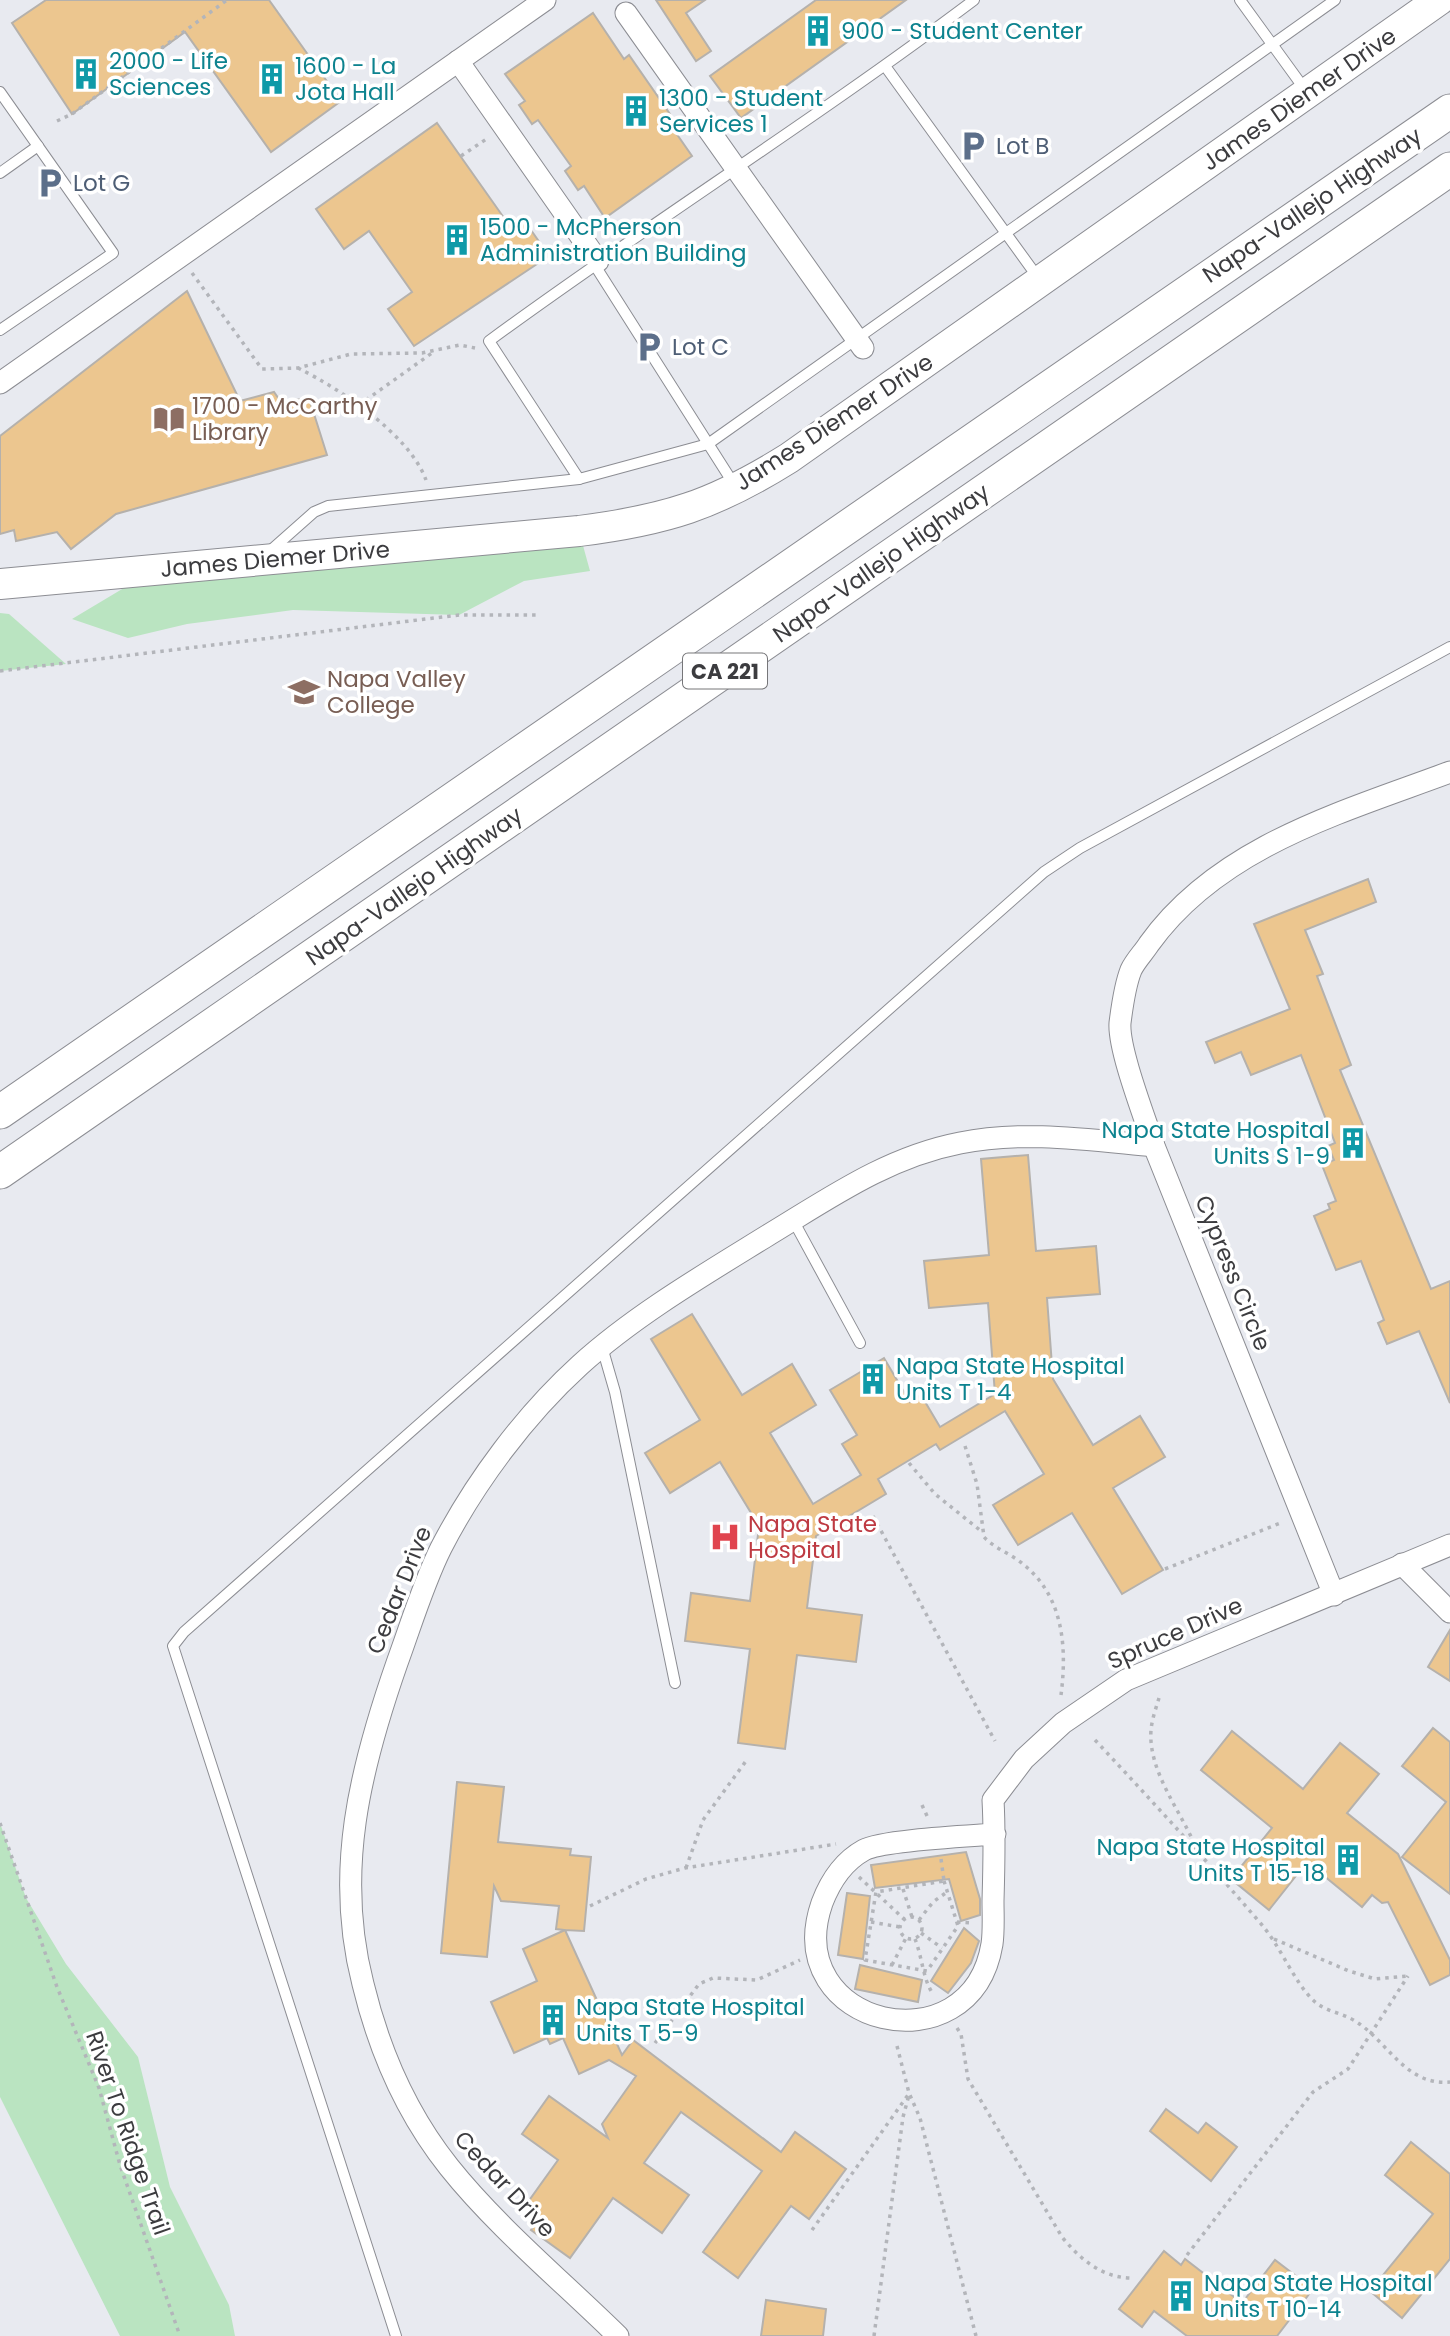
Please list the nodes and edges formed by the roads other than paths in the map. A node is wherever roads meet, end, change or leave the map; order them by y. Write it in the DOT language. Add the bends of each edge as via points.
graph roads {
  1 [pos="545,0"];
  2 [pos="974,0"];
  3 [pos="1240,0"];
  4 [pos="1335,0"];
  5 [pos="1439,0"];
  6 [pos="626,13"];
  7 [pos="1272,44"];
  8 [pos="458,61"];
  9 [pos="885,66"];
  10 [pos="0,92"];
  11 [pos="1307,93"];
  12 [pos="1450,111"];
  13 [pos="38,146"];
  14 [pos="736,167"];
  15 [pos="1450,169"];
  16 [pos="0,173"];
  17 [pos="1007,234"];
  18 [pos="596,263"];
  19 [pos="1041,281"];
  20 [pos="0,330"];
  21 [pos="860,344"];
  22 [pos="0,383"];
  23 [pos="708,444"];
  24 [pos="579,479"];
  25 [pos="737,488"];
  26 [pos="260,560"];
  27 [pos="0,584"];
  28 [pos="1450,647"];
  29 [pos="1450,772"];
  30 [pos="0,1112"];
  31 [pos="1154,1146"];
  32 [pos="0,1172"];
  33 [pos="793,1220"];
  34 [pos="860,1343"];
  35 [pos="602,1347"];
  36 [pos="1450,1545"];
  37 [pos="1402,1564"];
  38 [pos="1334,1595"];
  39 [pos="1450,1612"];
  40 [pos="675,1683"];
  41 [pos="995,1833"];
  42 [pos="396,2336"];
  43 [pos="618,2336"];
  1 -- 8 [label="street"];
  2 -- 9 [label="lane"];
  3 -- 7 [label="lane"];
  4 -- 7 [label="lane"];
  5 -- 11 [label="street, James Diemer Drive"];
  6 -- 14 [label="street"];
  7 -- 11 [label="lane"];
  7 -- 17 [label="lane"];
  8 -- 18 [label="street"];
  8 -- 22 [label="street"];
  9 -- 14 [label="lane"];
  9 -- 17 [label="lane"];
  10 -- 13 [label="lane"];
  11 -- 19 [label="street, James Diemer Drive"];
  12 -- 30 [label="main road, Napa-Vallejo Highway / CA 221"];
  13 -- 16 [label="lane"];
  13 -- 20 [label="lane" via="113,253"];
  14 -- 18 [label="lane"];
  14 -- 21 [label="street"];
  15 -- 32 [label="main road, Napa-Vallejo Highway / CA 221"];
  17 -- 19 [label="lane"];
  17 -- 21 [label="lane"];
  18 -- 23 [label="lane"];
  18 -- 24 [label="lane" via="489,341"];
  19 -- 25 [label="street, James Diemer Drive" via="824,434"];
  21 -- 23 [label="lane"];
  23 -- 24 [label="lane"];
  23 -- 25 [label="lane"];
  24 -- 26 [label="lane" via="321,508"];
  25 -- 26 [label="street, James Diemer Drive" via="668,517 625,525"];
  26 -- 27 [label="street, James Diemer Drive"];
  28 -- 42 [label="lane" via="1080,848 1044,872 204,1613 173,1646"];
  29 -- 31 [label="street, Cypress Circle" via="1308,826 1246,858 1191,895 1159,930 1131,970 1120,1025"];
  31 -- 33 [label="street, Cedar Drive" via="1019,1136 957,1143 867,1175"];
  31 -- 38 [label="street, Cypress Circle"];
  33 -- 34 [label="lane"];
  33 -- 35 [label="street, Cedar Drive"];
  35 -- 40 [label="lane"];
  35 -- 43 [label="street, Cedar Drive" via="517,1434 483,1478 439,1552 376,1724 356,1801 351,1875 362,1980 395,2081 411,2110 466,2187"];
  36 -- 37 [label="street, Spruce Drive"];
  37 -- 38 [label="street, Spruce Drive"];
  37 -- 39 [label="street"];
  38 -- 41 [label="street, Spruce Drive" via="1126,1680 1063,1723 1024,1759 993,1800"];
  41 -- 41 [label="street, Spruce Drive" via="992,1944 976,1982 944,2011 925,2019 896,2021 855,2008 821,1966 817,1933 827,1892 846,1864 875,1846"];
}
